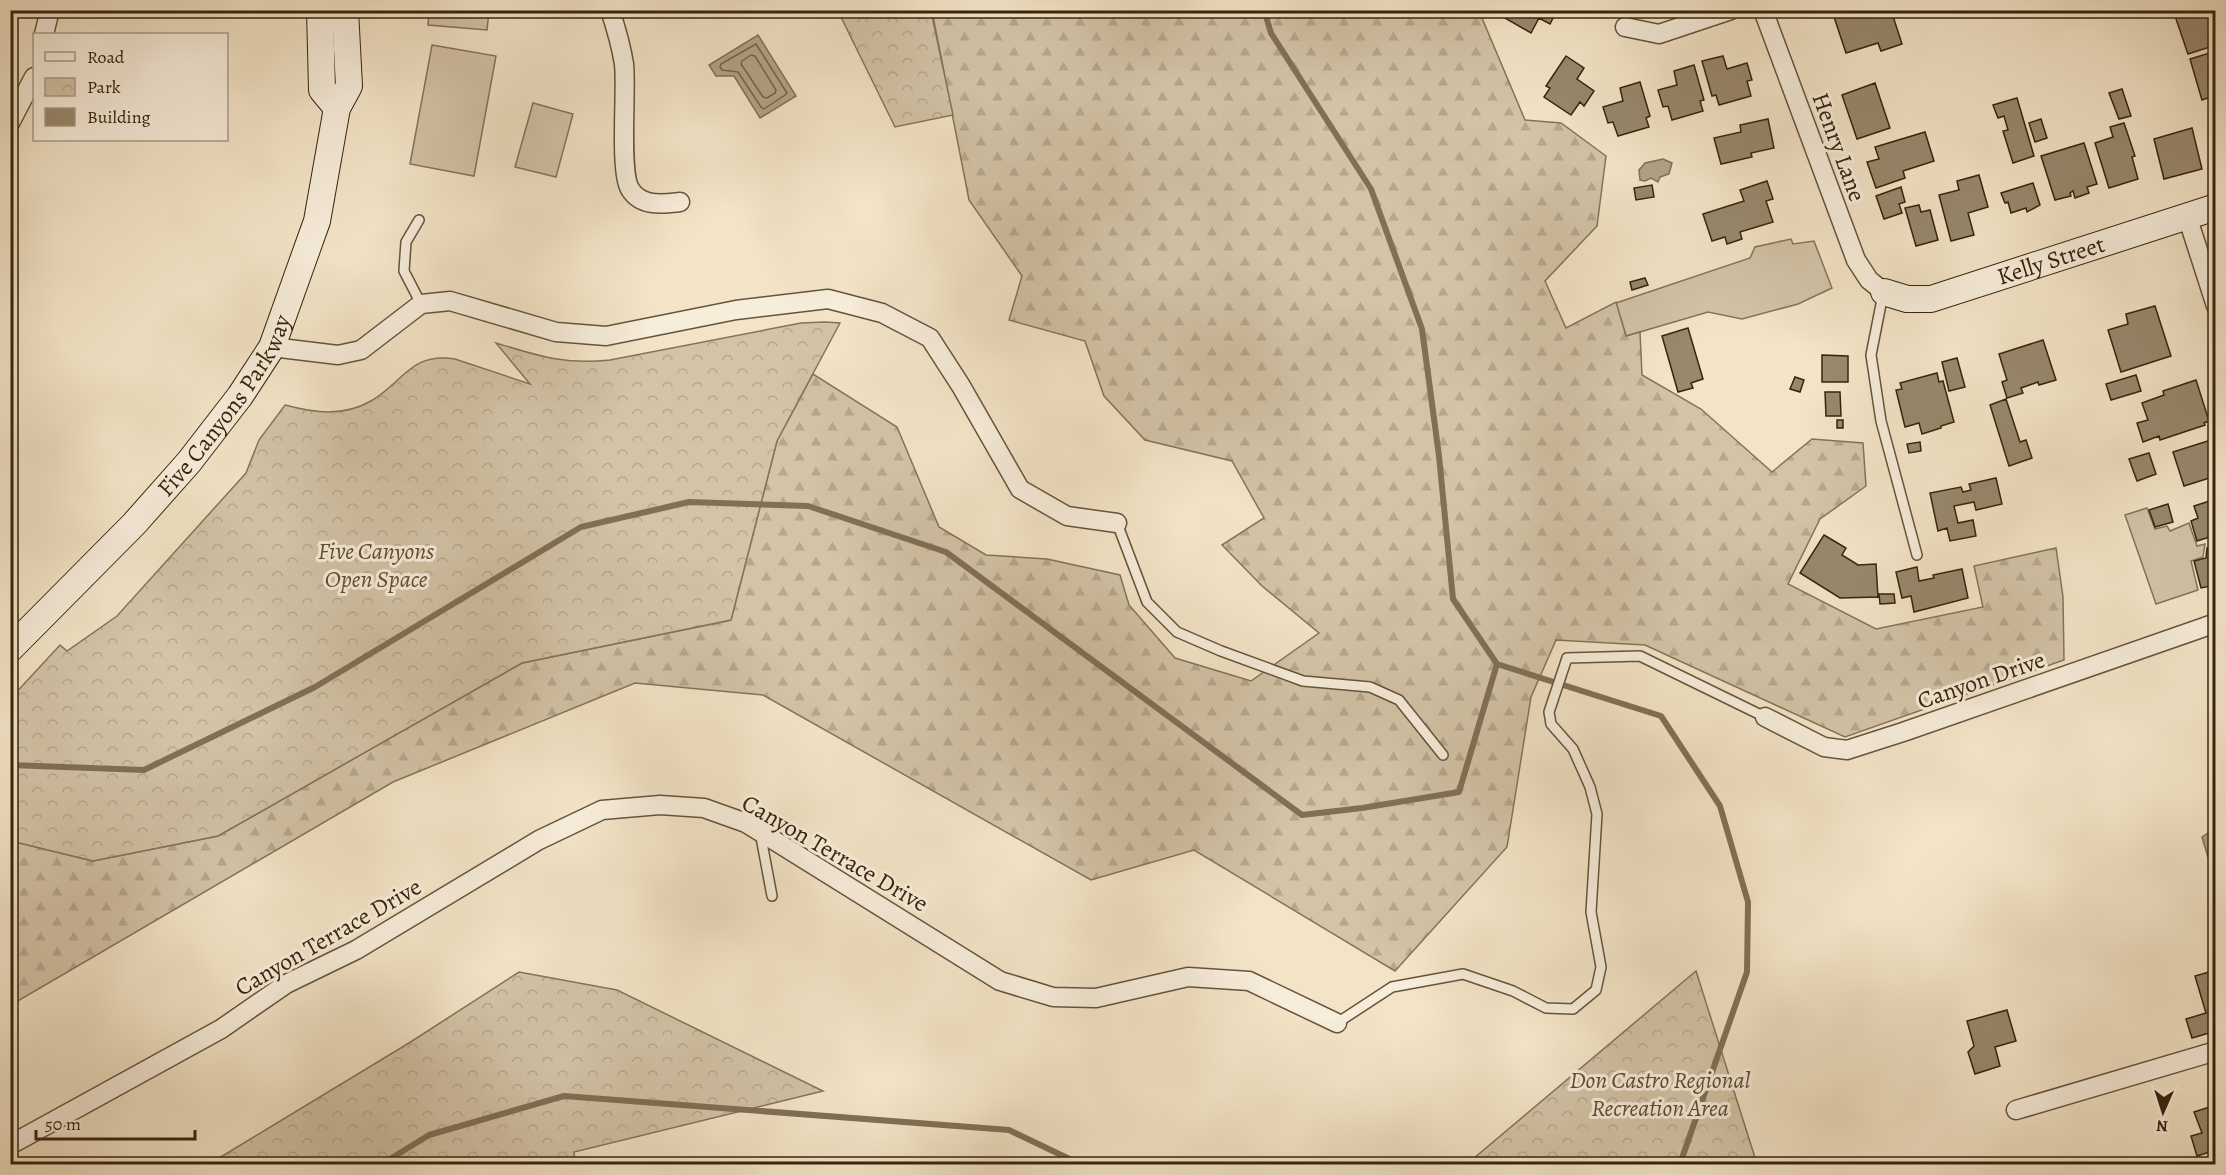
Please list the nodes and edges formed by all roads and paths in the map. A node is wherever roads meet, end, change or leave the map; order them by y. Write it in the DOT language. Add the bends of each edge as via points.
graph roads {
  1 [pos="50,10"];
  2 [pos="320,10"];
  3 [pos="345,10"];
  4 [pos="610,10"];
  5 [pos="1731,10"];
  6 [pos="1764,10"];
  7 [pos="1625,27"];
  8 [pos="44,33"];
  9 [pos="33,79"];
  10 [pos="337,108"];
  11 [pos="10,123"];
  12 [pos="680,202"];
  13 [pos="2216,207"];
  14 [pos="2187,216"];
  15 [pos="419,220"];
  16 [pos="1884,292"];
  17 [pos="421,304"];
  18 [pos="2216,306"];
  19 [pos="272,347"];
  20 [pos="1117,523"];
  21 [pos="1917,555"];
  22 [pos="2216,623"];
  23 [pos="17,643"];
  24 [pos="1765,717"];
  25 [pos="1443,755"];
  26 [pos="760,831"];
  27 [pos="772,896"];
  28 [pos="1337,1023"];
  29 [pos="2216,1051"];
  30 [pos="2016,1110"];
  31 [pos="10,1145"];
  1 -- 8 [label="street"];
  2 -- 10 [label="main road" via="322,90"];
  3 -- 10 [label="main road, Five Canyons Parkway" via="349,86"];
  4 -- 12 [label="street" via="624,65 625,165 629,188 655,205"];
  5 -- 7 [label="street" via="1659,34"];
  6 -- 16 [label="street, Henry Lane" via="1856,260 1869,280"];
  9 -- 11 [label="street"];
  10 -- 19 [label="main road, Five Canyons Parkway" via="318,221"];
  13 -- 14 [label="main road, Kelly Street"];
  14 -- 16 [label="main road, Kelly Street" via="1931,298 1906,299"];
  14 -- 18 [label="street"];
  15 -- 17 [label="lane" via="405,242 404,271"];
  16 -- 21 [label="lane" via="1870,355 1881,421"];
  17 -- 19 [label="street" via="361,350 338,355"];
  17 -- 20 [label="street" via="450,301 556,332 606,336 736,310 828,299 882,313 930,338 1020,489 1067,516"];
  19 -- 23 [label="main road, Five Canyons Parkway" via="189,462"];
  20 -- 25 [label="lane" via="1147,602 1177,632 1303,681 1370,687 1400,700"];
  22 -- 24 [label="street, Canyon Drive" via="1847,750 1824,747"];
  24 -- 28 [label="lane" via="1640,656 1567,658 1549,712 1551,724 1573,749 1597,814 1591,912 1601,967 1596,990 1574,1009 1546,1008 1513,991 1463,974 1392,987"];
  26 -- 27 [label="lane"];
  26 -- 28 [label="street, Canyon Terrace Drive" via="1000,981 1053,997 1096,998 1188,977 1250,981"];
  26 -- 31 [label="street, Canyon Terrace Drive" via="704,808 602,810 539,840 356,950 286,984 221,1029"];
  29 -- 30 [label="street"];
}
